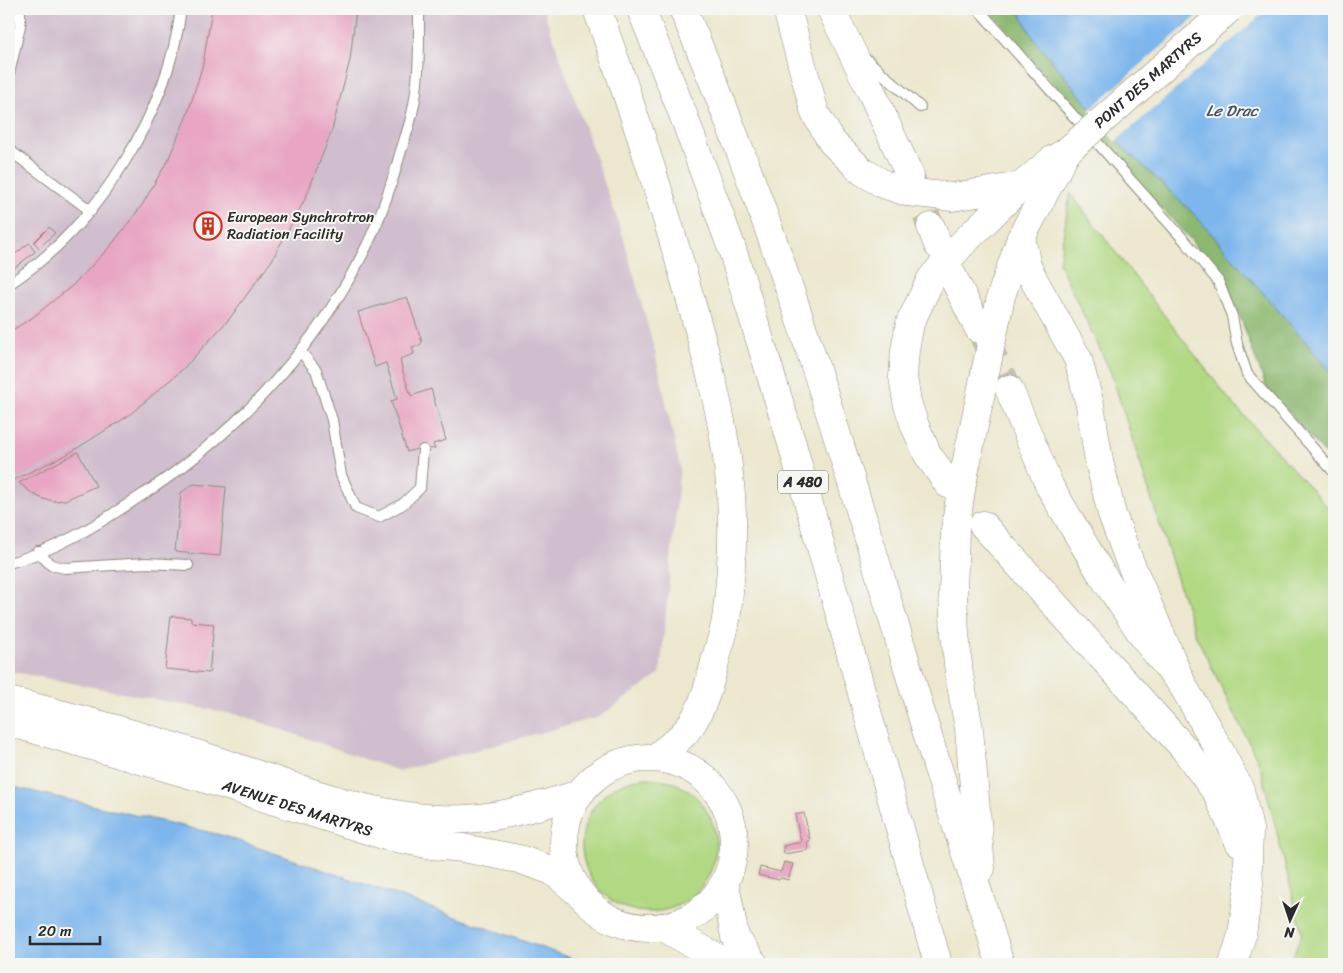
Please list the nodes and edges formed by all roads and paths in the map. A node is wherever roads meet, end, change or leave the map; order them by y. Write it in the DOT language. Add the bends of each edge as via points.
graph roads {
  1 [pos="20,9"];
  2 [pos="181,9"];
  3 [pos="419,9"];
  4 [pos="597,9"];
  5 [pos="641,9"];
  6 [pos="683,9"];
  7 [pos="787,9"];
  8 [pos="831,9"];
  9 [pos="978,9"];
  10 [pos="1229,9"];
  11 [pos="848,44"];
  12 [pos="9,74"];
  13 [pos="920,107"];
  14 [pos="9,150"];
  15 [pos="1066,152"];
  16 [pos="910,176"];
  17 [pos="1021,186"];
  18 [pos="91,211"];
  19 [pos="1021,238"];
  20 [pos="951,273"];
  21 [pos="9,284"];
  22 [pos="979,328"];
  23 [pos="301,352"];
  24 [pos="1009,389"];
  25 [pos="423,450"];
  26 [pos="1334,472"];
  27 [pos="948,484"];
  28 [pos="982,525"];
  29 [pos="38,552"];
  30 [pos="9,563"];
  31 [pos="188,565"];
  32 [pos="1182,684"];
  33 [pos="9,701"];
  34 [pos="9,722"];
  35 [pos="656,757"];
  36 [pos="577,795"];
  37 [pos="1248,864"];
  38 [pos="725,884"];
  39 [pos="581,895"];
  40 [pos="986,914"];
  41 [pos="663,927"];
  42 [pos="728,964"];
  43 [pos="754,964"];
  44 [pos="938,964"];
  45 [pos="1000,964"];
  46 [pos="1233,964"];
  1 -- 12 [label="lane" via="20,26"];
  2 -- 18 [label="lane" via="170,61 149,117 116,176"];
  3 -- 23 [label="lane" via="419,54 412,113 382,211 361,258"];
  4 -- 35 [label="main road" via="664,205 709,368 721,422 732,510 726,622 701,707 691,726"];
  5 -- 44 [label="main road, A 480" via="732,249 792,444"];
  6 -- 40 [label="main road, A 480" via="731,127 816,369 942,785"];
  7 -- 17 [label="main road" via="815,113 832,142 862,171 883,184 907,192 934,195 952,196"];
  8 -- 11 [label="main road"];
  9 -- 26 [label="lane" via="1218,281 1232,316 1236,344 1247,374"];
  10 -- 15 [label="main road, PONT DES MARTYRS, bridge"];
  11 -- 13 [label="lane"];
  11 -- 16 [label="main road"];
  14 -- 18 [label="lane"];
  15 -- 17 [label="main road"];
  15 -- 19 [label="main road"];
  17 -- 27 [label="main road" via="931,279 910,323 903,377 907,402 928,455"];
  18 -- 21 [label="lane" via="66,238"];
  19 -- 32 [label="main road" via="1027,266 1078,359 1112,514"];
  19 -- 40 [label="main road" via="998,310 955,530 953,595 958,674 968,730"];
  20 -- 22 [label="main road"];
  23 -- 25 [label="lane" via="316,370 332,420 341,475 356,508 379,517 403,504 420,488"];
  23 -- 29 [label="lane" via="264,396 223,435 166,480 102,522"];
  24 -- 32 [label="main road" via="1055,495 1102,575 1148,643"];
  28 -- 37 [label="main road" via="1183,747 1217,793"];
  29 -- 30 [label="lane"];
  29 -- 31 [label="lane" via="51,565 65,568 146,563"];
  32 -- 37 [label="main road" via="1240,790 1249,829"];
  33 -- 36 [label="main road, AVENUE DES MARTYRS" via="178,748 348,804 409,816 467,819 522,810"];
  34 -- 39 [label="main road, AVENUE DES MARTYRS" via="199,776 386,836 519,859 553,871"];
  35 -- 36 [label="main road" via="626,760 598,773"];
  35 -- 38 [label="main road" via="684,764 707,780 725,802 734,829 734,857"];
  36 -- 39 [label="main road" via="566,819 563,846 568,872"];
  37 -- 46 [label="main road" via="1247,903"];
  38 -- 41 [label="main road" via="709,904 688,919"];
  38 -- 43 [label="main road" via="735,937"];
  39 -- 41 [label="main road" via="597,911 618,922 640,928"];
  40 -- 45 [label="main road, A 480"];
  41 -- 42 [label="main road"];
}
